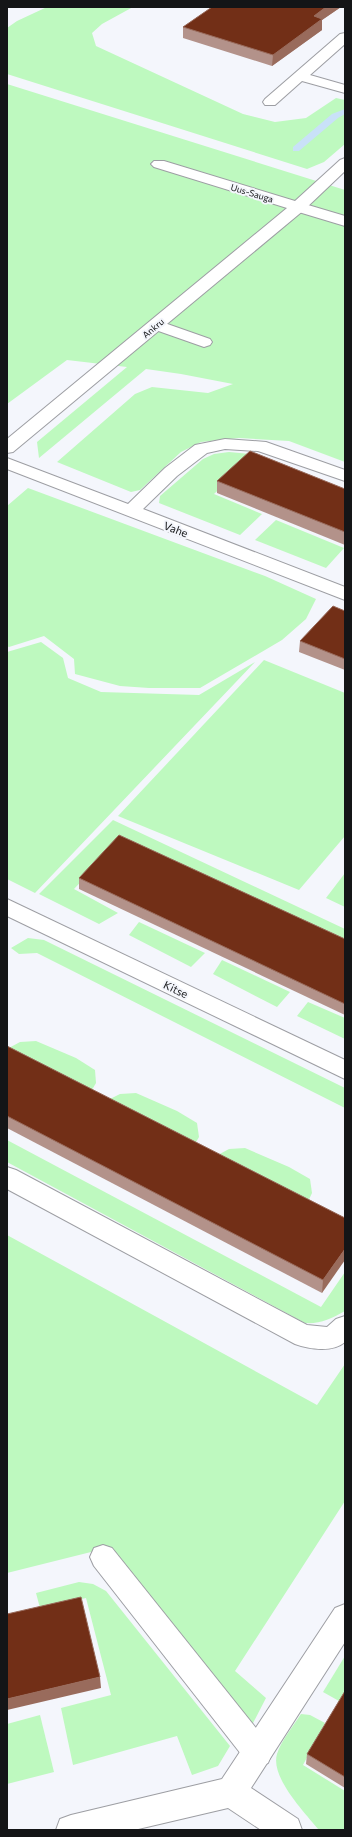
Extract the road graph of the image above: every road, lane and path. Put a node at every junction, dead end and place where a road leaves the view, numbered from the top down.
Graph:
1 (345, 37) edge
2 (300, 76) junction
3 (345, 89) edge
4 (270, 102) dead end
5 (345, 163) edge
6 (159, 164) dead end
7 (298, 207) junction
8 (345, 222) edge
9 (156, 325) junction
10 (204, 342) dead end
11 (7, 448) edge
12 (7, 463) edge
13 (345, 476) edge
14 (131, 511) junction
15 (345, 594) edge
16 (11, 916) edge
17 (345, 1070) edge
18 (7, 1177) edge
19 (345, 1327) edge
20 (103, 1557) dead end
21 (345, 1617) edge
22 (258, 1753) junction
23 (231, 1792) junction
24 (71, 1830) edge
25 (288, 1830) edge

1 - 2 lane
2 - 3 lane
2 - 4 lane
5 - 7 street, Ankru
6 - 7 street, Uus-Sauga
7 - 8 street, Uus-Sauga
7 - 9 street, Ankru
9 - 10 lane
9 - 11 street, Ankru
12 - 14 street, Vahe
13 - 14 street
14 - 15 street, Vahe
16 - 17 street, Kitse
18 - 19 street
20 - 22 lane
21 - 22 street
22 - 23 street
23 - 24 street
23 - 25 street

